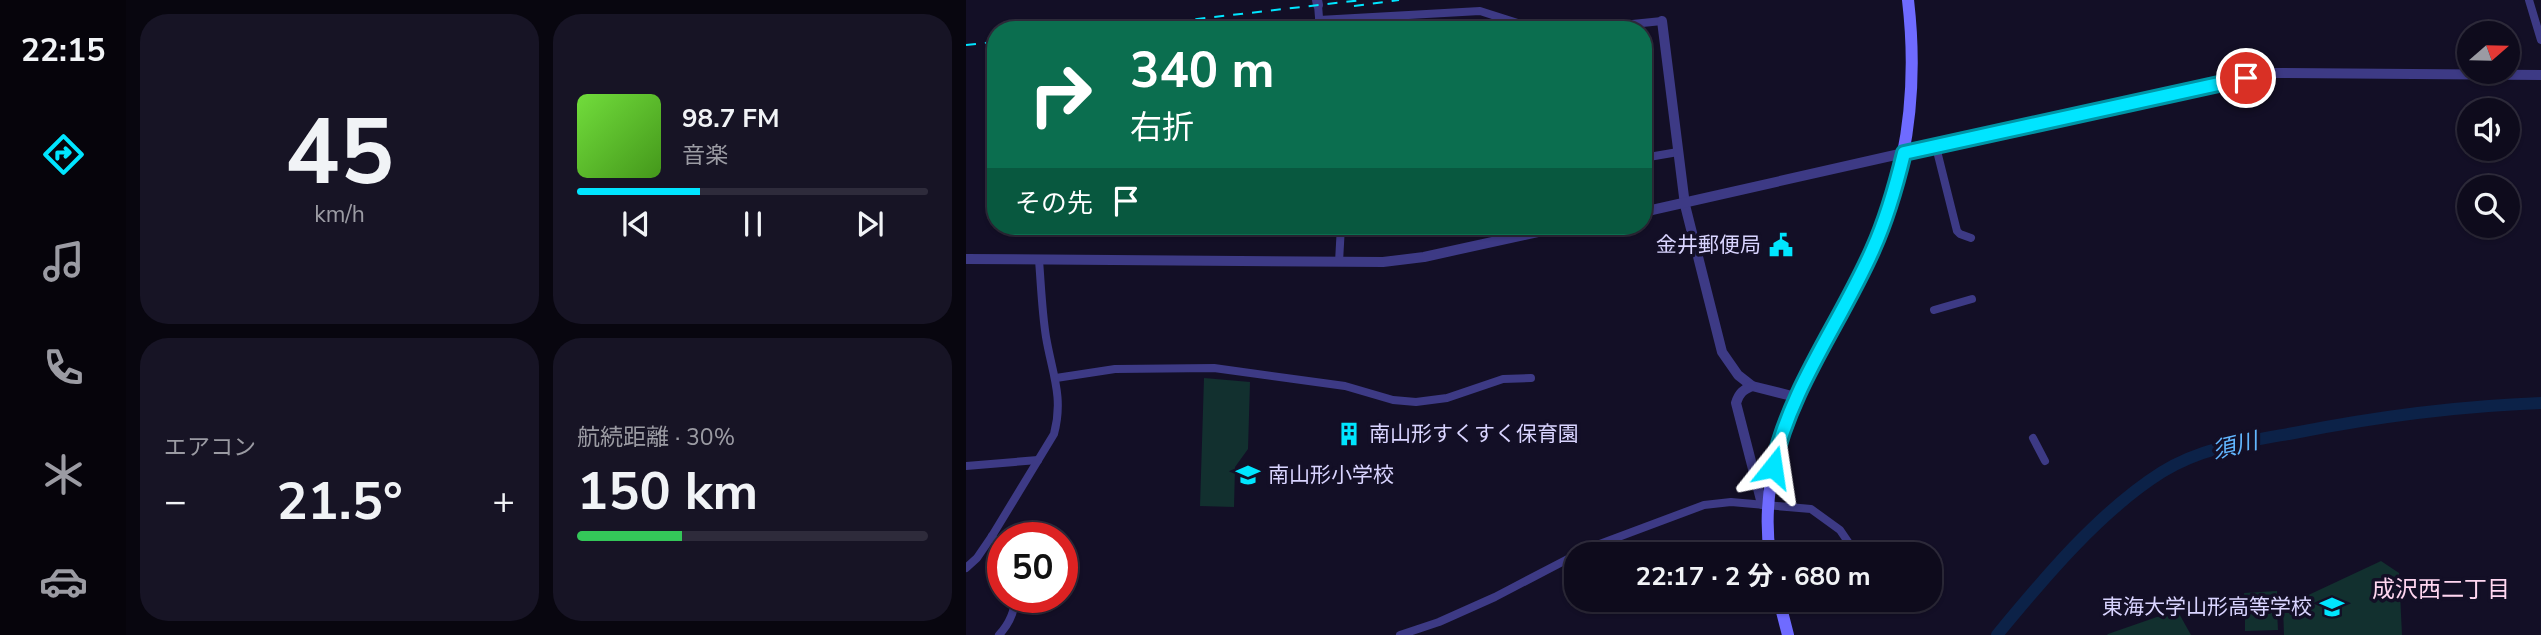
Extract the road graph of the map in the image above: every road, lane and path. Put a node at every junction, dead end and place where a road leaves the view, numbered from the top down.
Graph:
1 (1908, 0) edge
2 (2529, 0) edge
3 (1317, 3) edge
4 (1319, 21) edge
5 (1359, 21) edge
6 (1511, 21) edge
7 (1662, 21) joint
8 (1652, 22) edge
9 (2541, 40) edge
10 (2541, 75) edge
11 (1936, 147) junction
12 (1678, 152) junction
13 (1904, 153) junction
14 (1652, 156) edge
15 (1685, 205) junction
16 (1652, 210) edge
17 (1340, 235) edge
18 (1524, 235) edge
19 (1971, 238) dead end
20 (966, 259) edge
21 (1040, 260) junction
22 (1339, 262) junction
23 (1972, 299) dead end
24 (1934, 310) dead end
25 (1531, 377) dead end
26 (1056, 378) junction
27 (1752, 386) junction
28 (1796, 397) junction
29 (2033, 438) dead end
30 (1038, 460) junction
31 (2045, 460) dead end
32 (966, 467) edge
33 (1766, 505) junction
34 (1000, 522) edge
35 (1769, 542) edge
36 (1848, 542) edge
37 (987, 543) edge
38 (966, 568) edge
39 (1782, 612) edge
40 (1013, 613) edge
41 (999, 635) edge
42 (1400, 635) edge
43 (1788, 635) edge

1 - 13 main road
2 - 9 street
3 - 4 street
5 - 6 street
7 - 8 street
7 - 12 street
10 - 11 street
11 - 13 street
11 - 19 street
12 - 14 street
12 - 15 street
13 - 15 street
13 - 28 main road
15 - 16 street
15 - 27 street
17 - 22 street
18 - 22 street
20 - 21 street
21 - 22 street
21 - 26 street
23 - 24 street
25 - 26 street
26 - 30 street
27 - 28 street
27 - 33 street
28 - 33 main road
29 - 31 street
30 - 32 street
30 - 34 street
33 - 35 main road
33 - 36 street
33 - 42 street
37 - 38 street
39 - 43 main road
40 - 41 street

